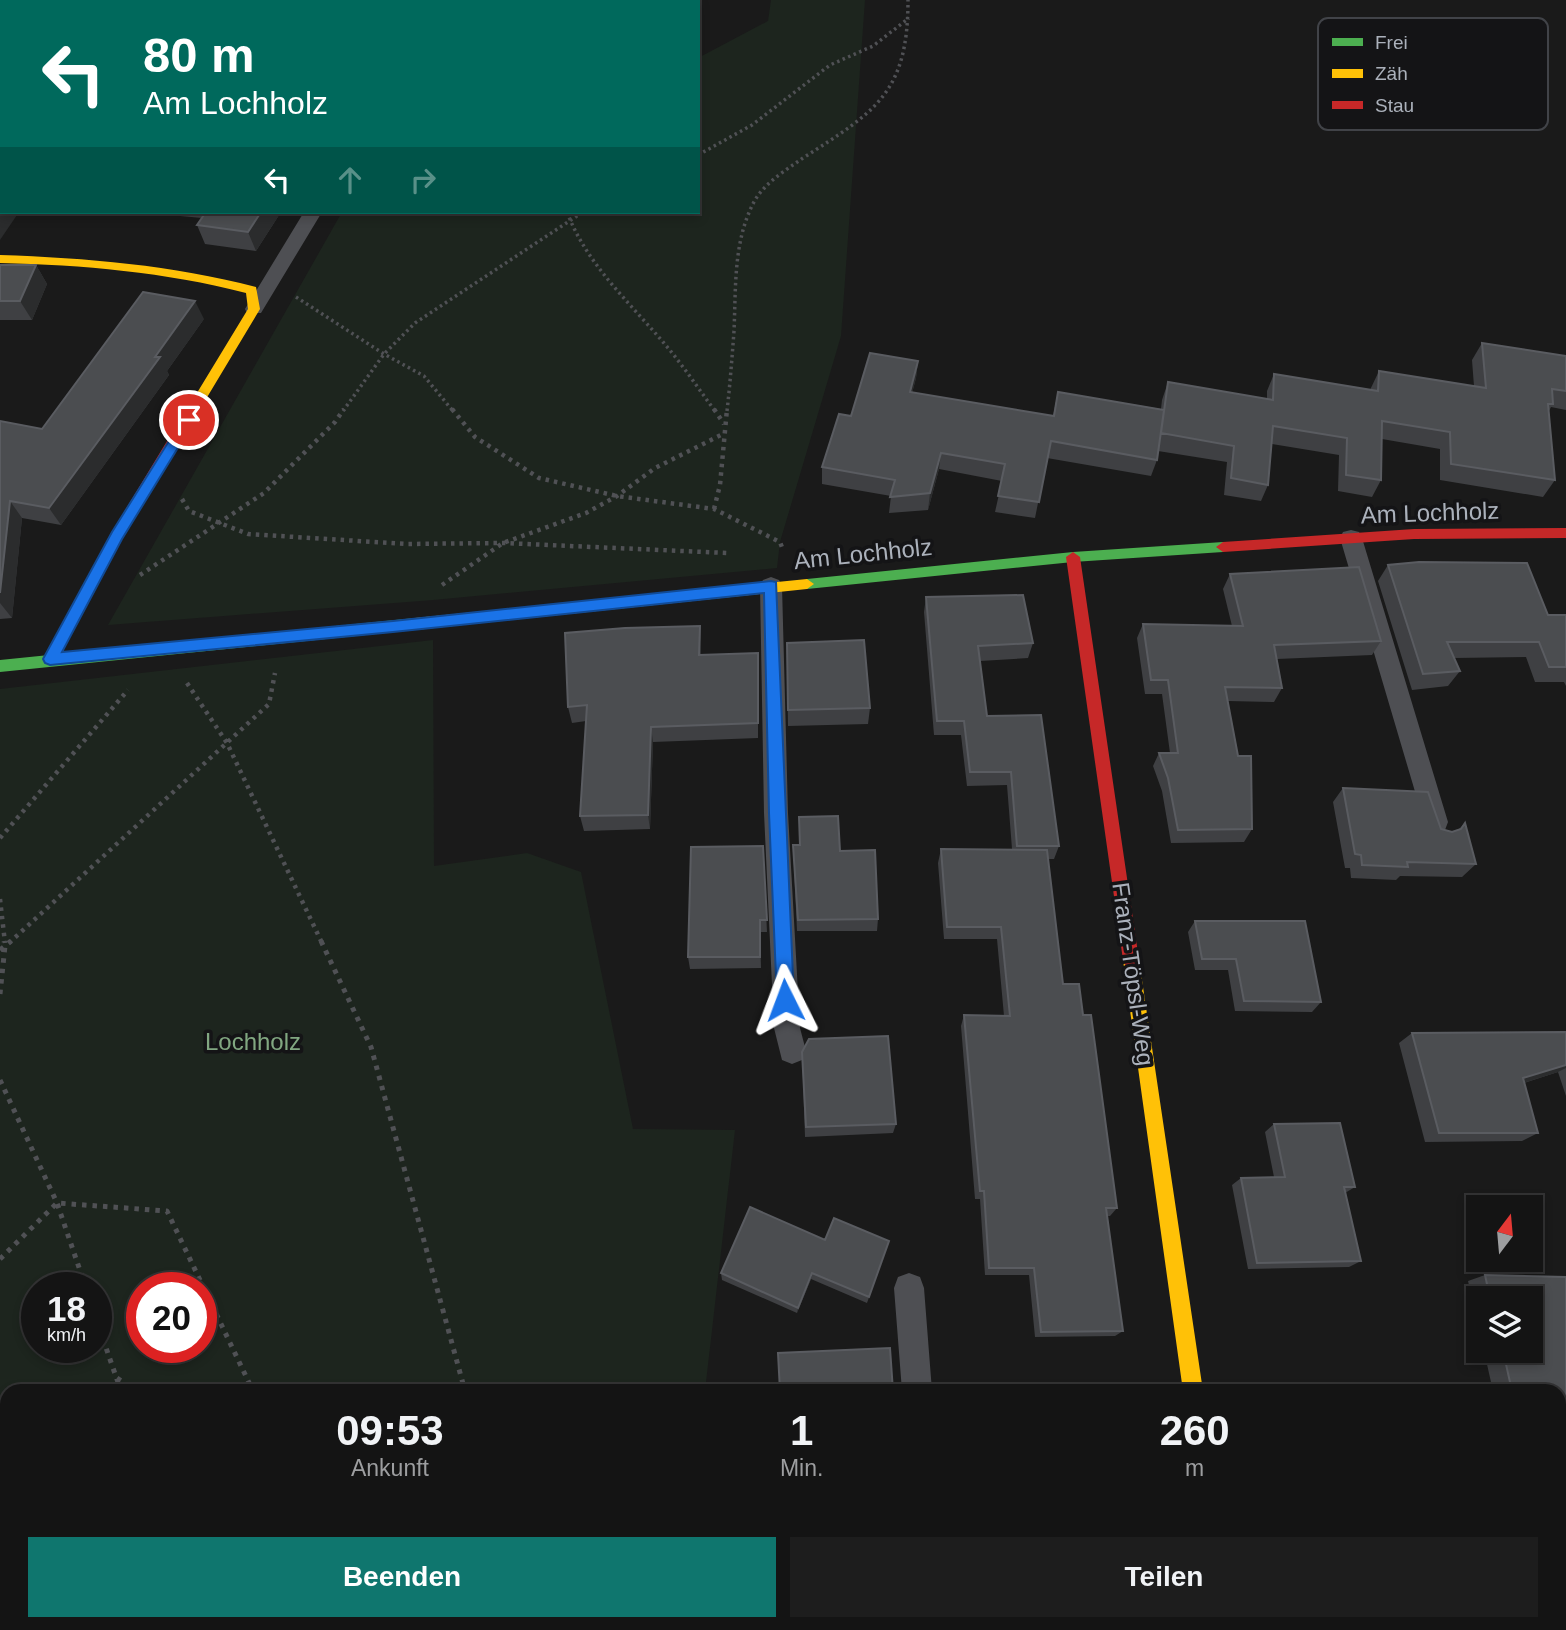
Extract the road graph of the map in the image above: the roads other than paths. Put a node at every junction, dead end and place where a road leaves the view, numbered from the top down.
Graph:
1 (312, 214) edge
2 (0, 259) edge
3 (254, 309) junction
4 (1566, 533) edge
5 (1351, 538) junction
6 (1073, 557) junction
7 (771, 586) junction
8 (50, 659) junction
9 (0, 666) edge
10 (1439, 832) edge
11 (792, 1051) dead end
12 (909, 1288) dead end
13 (916, 1384) edge
14 (1192, 1384) edge

1 - 3 lane
2 - 3 street
3 - 8 street
4 - 5 street, Am Lochholz
5 - 6 street, Am Lochholz
5 - 10 lane
6 - 7 street, Am Lochholz
6 - 14 street, Franz-Töpsl-Weg
7 - 8 street, Am Lochholz
7 - 11 lane
8 - 9 street, Am Lochholz
12 - 13 lane

